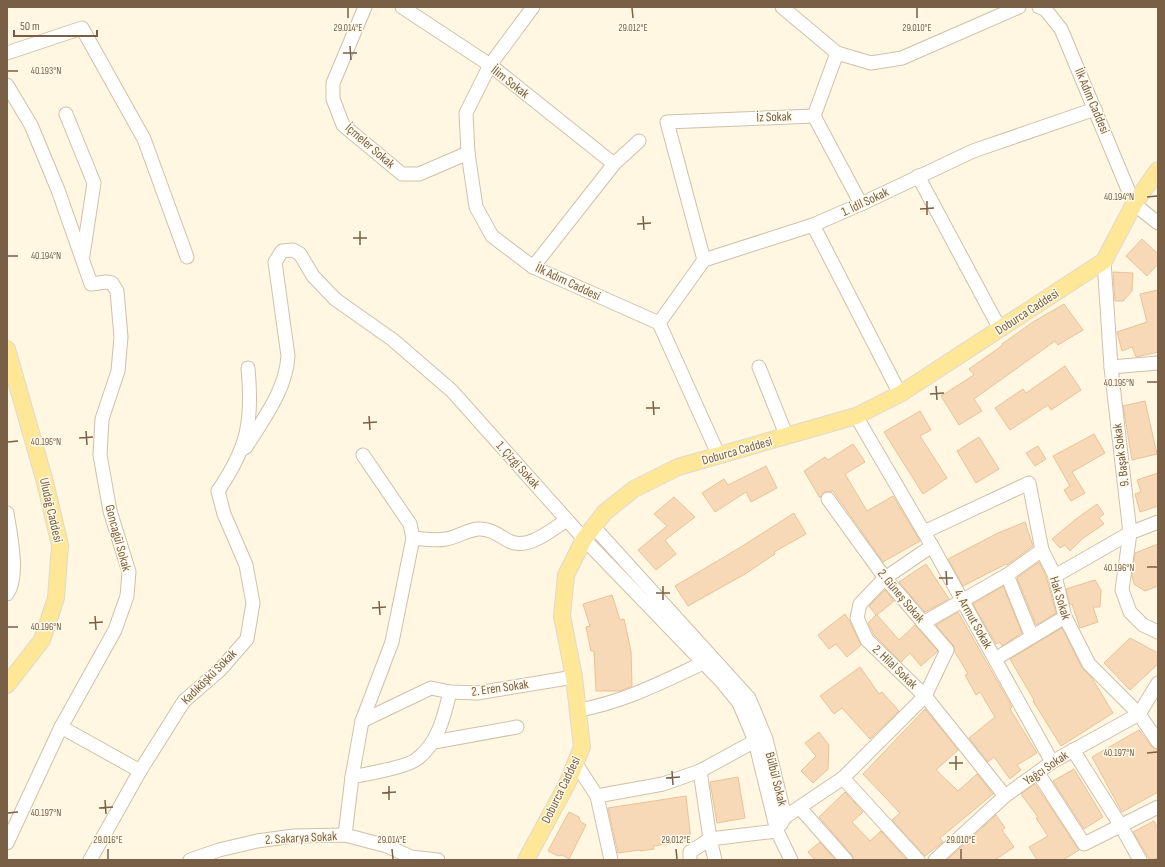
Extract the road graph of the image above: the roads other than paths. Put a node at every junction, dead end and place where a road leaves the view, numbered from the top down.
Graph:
1 (365, 7) edge
2 (402, 7) edge
3 (533, 7) edge
4 (782, 7) edge
5 (1019, 7) edge
6 (1039, 7) edge
7 (7, 53) edge
8 (837, 53) junction
9 (490, 66) junction
10 (7, 85) edge
11 (1095, 109) junction
12 (66, 114) dead end
13 (814, 116) junction
14 (639, 141) dead end
15 (468, 153) junction
16 (614, 164) junction
17 (1158, 170) edge
18 (918, 176) junction
19 (862, 204) junction
20 (1134, 204) junction
21 (1158, 223) edge
22 (813, 225) junction
23 (83, 257) junction
24 (187, 257) dead end
25 (704, 260) junction
26 (1104, 262) junction
27 (533, 267) junction
28 (659, 323) junction
29 (1000, 329) junction
30 (7, 349) edge
31 (1158, 363) edge
32 (759, 366) dead end
33 (1111, 367) junction
34 (248, 368) dead end
35 (900, 394) junction
36 (856, 416) junction
37 (787, 437) junction
38 (241, 450) junction
39 (363, 455) dead end
40 (719, 456) junction
41 (828, 499) dead end
42 (7, 513) edge
43 (567, 520) junction
44 (1158, 522) edge
45 (593, 526) junction
46 (924, 532) junction
47 (1130, 533) junction
48 (413, 538) junction
49 (584, 539) junction
50 (932, 546) junction
51 (1042, 550) junction
52 (1007, 575) junction
53 (1055, 576) junction
54 (885, 578) junction
55 (7, 594) edge
56 (962, 599) junction
57 (1065, 617) junction
58 (923, 623) junction
59 (1158, 632) edge
60 (1032, 637) junction
61 (995, 658) junction
62 (707, 659) junction
63 (574, 676) junction
64 (1158, 683) edge
65 (7, 685) edge
66 (450, 692) junction
67 (925, 696) junction
68 (579, 710) junction
69 (1139, 714) junction
70 (362, 721) junction
71 (60, 727) junction
72 (517, 727) dead end
73 (755, 741) junction
74 (434, 742) junction
75 (1158, 742) edge
76 (1073, 750) junction
77 (1052, 762) junction
78 (576, 764) junction
79 (140, 771) junction
80 (700, 771) junction
81 (1038, 772) junction
82 (352, 776) junction
83 (843, 778) junction
84 (597, 796) junction
85 (1006, 796) junction
86 (800, 808) junction
87 (1158, 808) edge
88 (785, 817) junction
89 (1122, 826) junction
90 (777, 831) junction
91 (345, 835) junction
92 (710, 839) junction
93 (7, 843) edge
94 (407, 859) edge
95 (90, 860) edge
96 (190, 860) edge
97 (438, 860) edge
98 (526, 860) edge
99 (611, 860) edge
100 (690, 860) edge
101 (715, 860) edge
102 (791, 860) edge
103 (846, 860) edge
104 (918, 860) edge
105 (935, 860) edge
106 (1140, 860) edge

1 - 15 street, İçmeler Sokak
2 - 9 street, İlim Sokak
3 - 9 street, İlk Adım Caddesi
4 - 8 street
5 - 8 street
6 - 11 street, İlk Adım Caddesi
7 - 24 street
8 - 13 street
9 - 15 street, İlk Adım Caddesi
9 - 16 street, İlim Sokak
10 - 23 street, Goncagül Sokak
11 - 18 street, 1. İdil Sokak
11 - 20 street, İlk Adım Caddesi
12 - 23 street, Goncagül Sokak
13 - 19 street
13 - 25 street, İz Sokak
14 - 16 street
15 - 27 street, İlk Adım Caddesi
16 - 27 street
17 - 20 main road, Doburca Caddesi
18 - 19 street, 1. İdil Sokak
18 - 29 street
19 - 22 street, 1. İdil Sokak
20 - 21 street
20 - 26 main road, Doburca Caddesi
22 - 25 street, 1. İdil Sokak
22 - 35 street
23 - 71 street, Goncagül Sokak
25 - 28 street
26 - 29 main road, Doburca Caddesi
26 - 33 street, 9. Başak Sokak
27 - 28 street, İlk Adım Caddesi
28 - 40 street
29 - 35 main road, Doburca Caddesi
30 - 65 main road, Uludağ Caddesi
31 - 33 street
32 - 37 street
33 - 47 street, 9. Başak Sokak
34 - 38 street, Kadıköşkü Sokak
35 - 36 main road, Doburca Caddesi
36 - 37 main road, Doburca Caddesi
36 - 46 street, 4. Armut Sokak
37 - 40 main road, Doburca Caddesi
38 - 43 street, 1. Çizgi Sokak
38 - 79 street, Kadıköşkü Sokak
39 - 48 street
40 - 45 main road, Doburca Caddesi
41 - 54 street, 2. Güneş Sokak
42 - 55 street
43 - 48 street
43 - 49 street, 1. Çizgi Sokak
44 - 47 street
45 - 49 main road, Doburca Caddesi
45 - 62 street, Bülbül Sokak
46 - 50 street, 4. Armut Sokak
46 - 51 street, Hak Sokak
47 - 53 street
47 - 59 street, 9. Başak Sokak
48 - 70 street
49 - 62 street, Bülbül Sokak
49 - 63 main road, Doburca Caddesi
50 - 54 street, 2. Hilal Sokak
50 - 56 street, 4. Armut Sokak
51 - 52 street
51 - 53 street, Hak Sokak
52 - 56 street
52 - 60 street
53 - 57 street, Hak Sokak
54 - 58 street, 2. Güneş Sokak
54 - 67 street, 2. Hilal Sokak
56 - 58 street
56 - 61 street, 4. Armut Sokak
57 - 60 street
57 - 69 street, Hak Sokak
58 - 67 street, 2. Güneş Sokak
60 - 61 street
61 - 77 street, 4. Armut Sokak
62 - 68 street
62 - 73 street, Bülbül Sokak
62 - 88 street, Bülbül Sokak
63 - 66 street, 2. Eren Sokak
63 - 68 main road, Doburca Caddesi
64 - 69 street, Yağcı Sokak
66 - 70 street, 2. Eren Sokak
66 - 74 street
67 - 83 street
67 - 85 street, 2. Hilal Sokak
68 - 78 main road, Doburca Caddesi
69 - 75 street, Hak Sokak
69 - 76 street, Yağcı Sokak
70 - 82 street
71 - 79 street
71 - 93 street, Goncagül Sokak
72 - 74 street
73 - 80 street
73 - 90 street, Bülbül Sokak
74 - 82 street
76 - 77 street, Yağcı Sokak
76 - 89 street
77 - 81 street, Yağcı Sokak
78 - 84 street
78 - 98 main road, Doburca Caddesi
79 - 95 street, Kadıköşkü Sokak
80 - 84 street
80 - 92 street
81 - 85 street, Yağcı Sokak
81 - 89 street
82 - 91 street
83 - 86 street
83 - 104 street
84 - 99 street
85 - 105 street, Yağcı Sokak
86 - 88 street
86 - 103 street
87 - 89 street
88 - 90 street, Bülbül Sokak
89 - 106 street
90 - 92 street
90 - 102 street
91 - 94 street, 2. Sakarya Sokak
91 - 96 street, 2. Sakarya Sokak
92 - 100 street
92 - 101 street
94 - 97 street, 2. Sakarya Sokak

